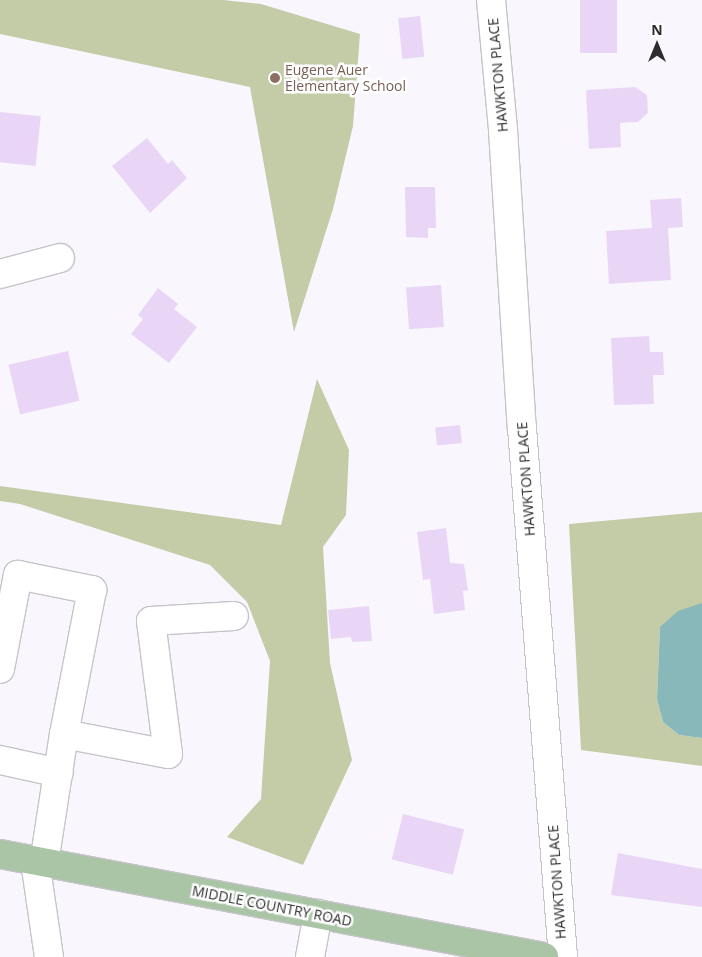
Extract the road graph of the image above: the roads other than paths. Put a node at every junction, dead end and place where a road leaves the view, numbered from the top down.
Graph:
1 (491, 0) edge
2 (60, 258) dead end
3 (0, 274) edge
4 (234, 616) dead end
5 (0, 669) edge
6 (64, 734) junction
7 (0, 760) edge
8 (58, 773) junction
9 (0, 854) edge
10 (40, 862) junction
11 (318, 914) junction
12 (49, 957) edge
13 (310, 957) edge
14 (544, 957) edge
15 (563, 957) edge

1 - 15 street, HAWKTON PLACE
2 - 3 street
4 - 6 street
5 - 6 street
6 - 8 street
7 - 8 street
8 - 10 street
9 - 10 main road, MIDDLE COUNTRY ROAD
10 - 11 main road, MIDDLE COUNTRY ROAD
10 - 12 street
11 - 13 street
11 - 14 main road, MIDDLE COUNTRY ROAD

